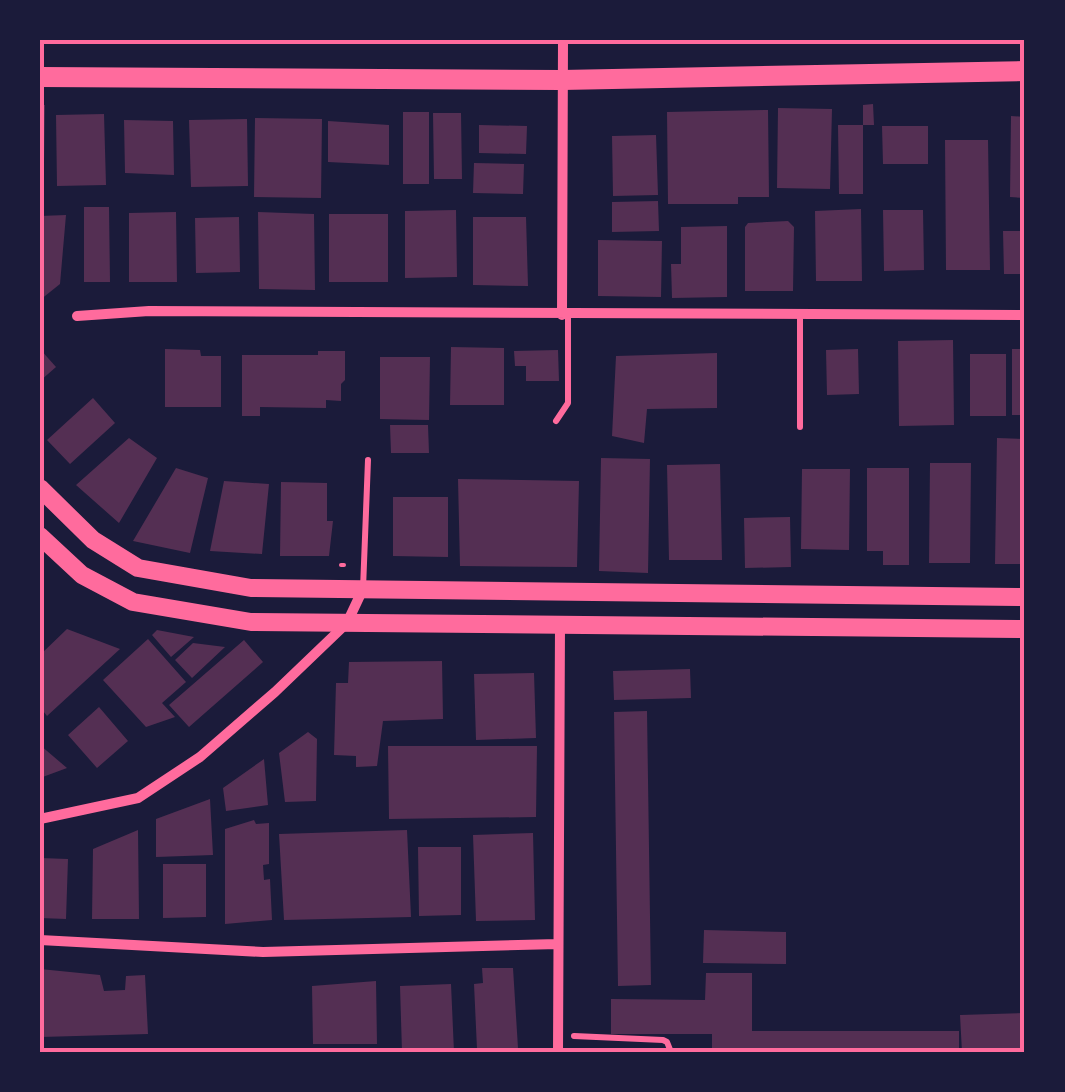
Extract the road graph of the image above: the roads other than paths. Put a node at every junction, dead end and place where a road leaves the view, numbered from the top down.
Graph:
1 (563, 40) edge
2 (1025, 71) edge
3 (40, 77) edge
4 (562, 80) junction
5 (565, 315) junction
6 (800, 315) junction
7 (1025, 315) edge
8 (76, 316) dead end
9 (556, 421) dead end
10 (800, 427) dead end
11 (368, 460) dead end
12 (40, 488) edge
13 (40, 536) edge
14 (363, 589) junction
15 (1025, 598) edge
16 (348, 623) junction
17 (560, 625) junction
18 (1025, 629) edge
19 (40, 819) edge
20 (40, 940) edge
21 (558, 944) junction
22 (574, 1036) dead end
23 (558, 1052) edge
24 (671, 1052) edge

1 - 4 street
2 - 4 main road
3 - 4 main road
4 - 5 street
5 - 6 street
5 - 8 street
5 - 9 lane
6 - 7 street
6 - 10 lane
11 - 14 lane
12 - 14 street
13 - 16 street
14 - 15 street
14 - 16 street
16 - 17 street
16 - 19 street
17 - 18 street
17 - 21 street
20 - 21 street
21 - 23 street
22 - 24 lane

